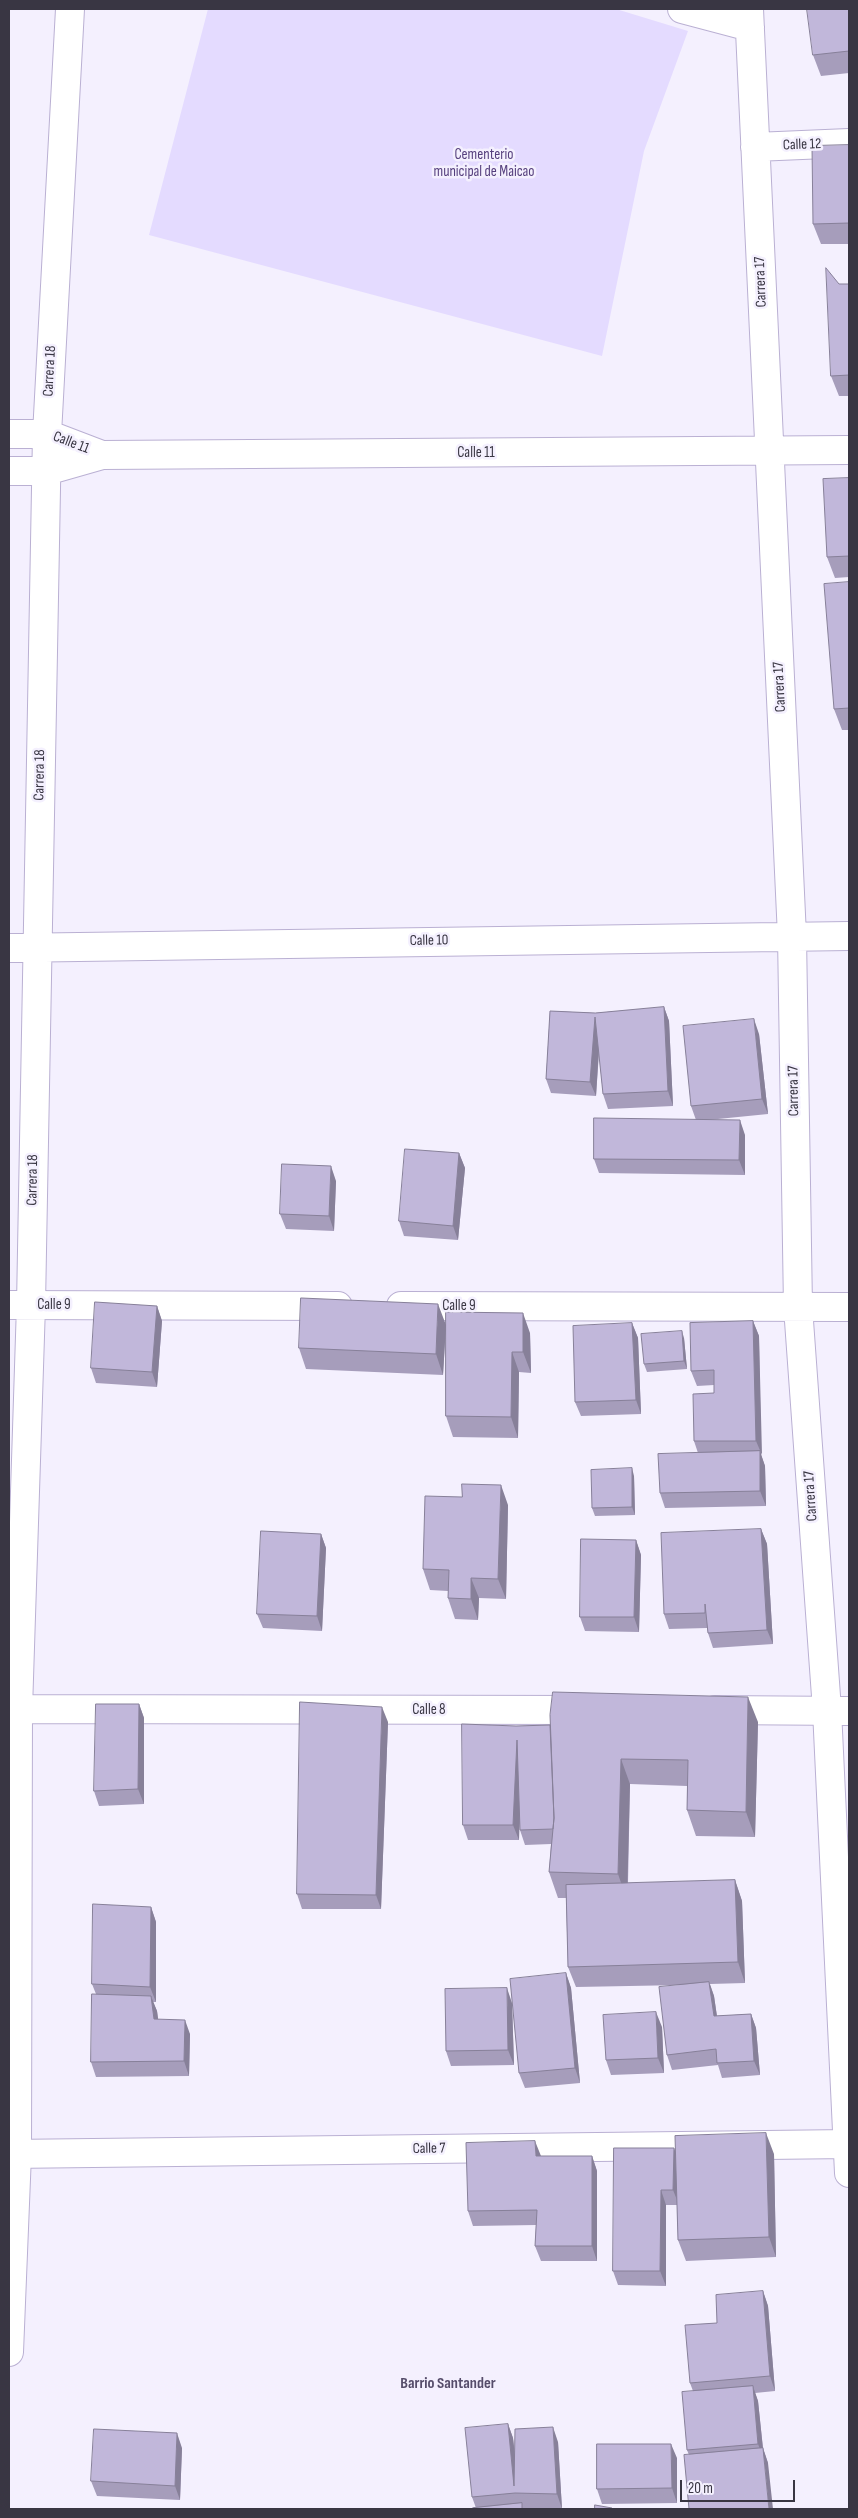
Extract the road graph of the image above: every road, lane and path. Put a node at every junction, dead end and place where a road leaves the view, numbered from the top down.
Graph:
1 (70, 9) edge
2 (682, 9) edge
3 (749, 18) edge
4 (849, 143) edge
5 (756, 147) junction
6 (9, 434) edge
7 (47, 434) junction
8 (849, 450) edge
9 (769, 451) junction
10 (102, 455) junction
11 (9, 471) edge
12 (46, 471) junction
13 (792, 936) junction
14 (849, 936) edge
15 (9, 948) edge
16 (36, 948) junction
17 (20, 1305) edge
18 (798, 1307) junction
19 (849, 1307) edge
20 (13, 1709) edge
21 (617, 1710) edge
22 (687, 1710) edge
23 (838, 1711) edge
24 (849, 2144) edge
25 (13, 2154) edge
26 (849, 2173) edge
27 (9, 2352) edge

1 - 7 street, Carrera 18
2 - 3 street
3 - 5 street, Carrera 17
4 - 5 street, Calle 12
5 - 9 street, Carrera 17
6 - 7 street, Calle 11
7 - 10 street, Calle 11
7 - 12 street, Carrera 18
8 - 9 street, Calle 11
9 - 10 street, Calle 11
9 - 13 street, Carrera 17
10 - 12 street, Calle 11
11 - 12 street, Calle 11
12 - 16 street, Carrera 18
13 - 14 street, Calle 10
13 - 16 street, Calle 10
13 - 18 street, Carrera 17
15 - 16 street, Calle 10
16 - 17 street, Carrera 18
17 - 18 street, Calle 9
17 - 20 street, Carrera 18
18 - 19 street, Calle 9
18 - 23 street, Carrera 17
20 - 21 street, Calle 8
20 - 25 street, Carrera 18
22 - 23 street
23 - 24 street, Carrera 17
24 - 25 street, Calle 7
24 - 26 street, Carrera 17
25 - 27 street, Carrera 18

